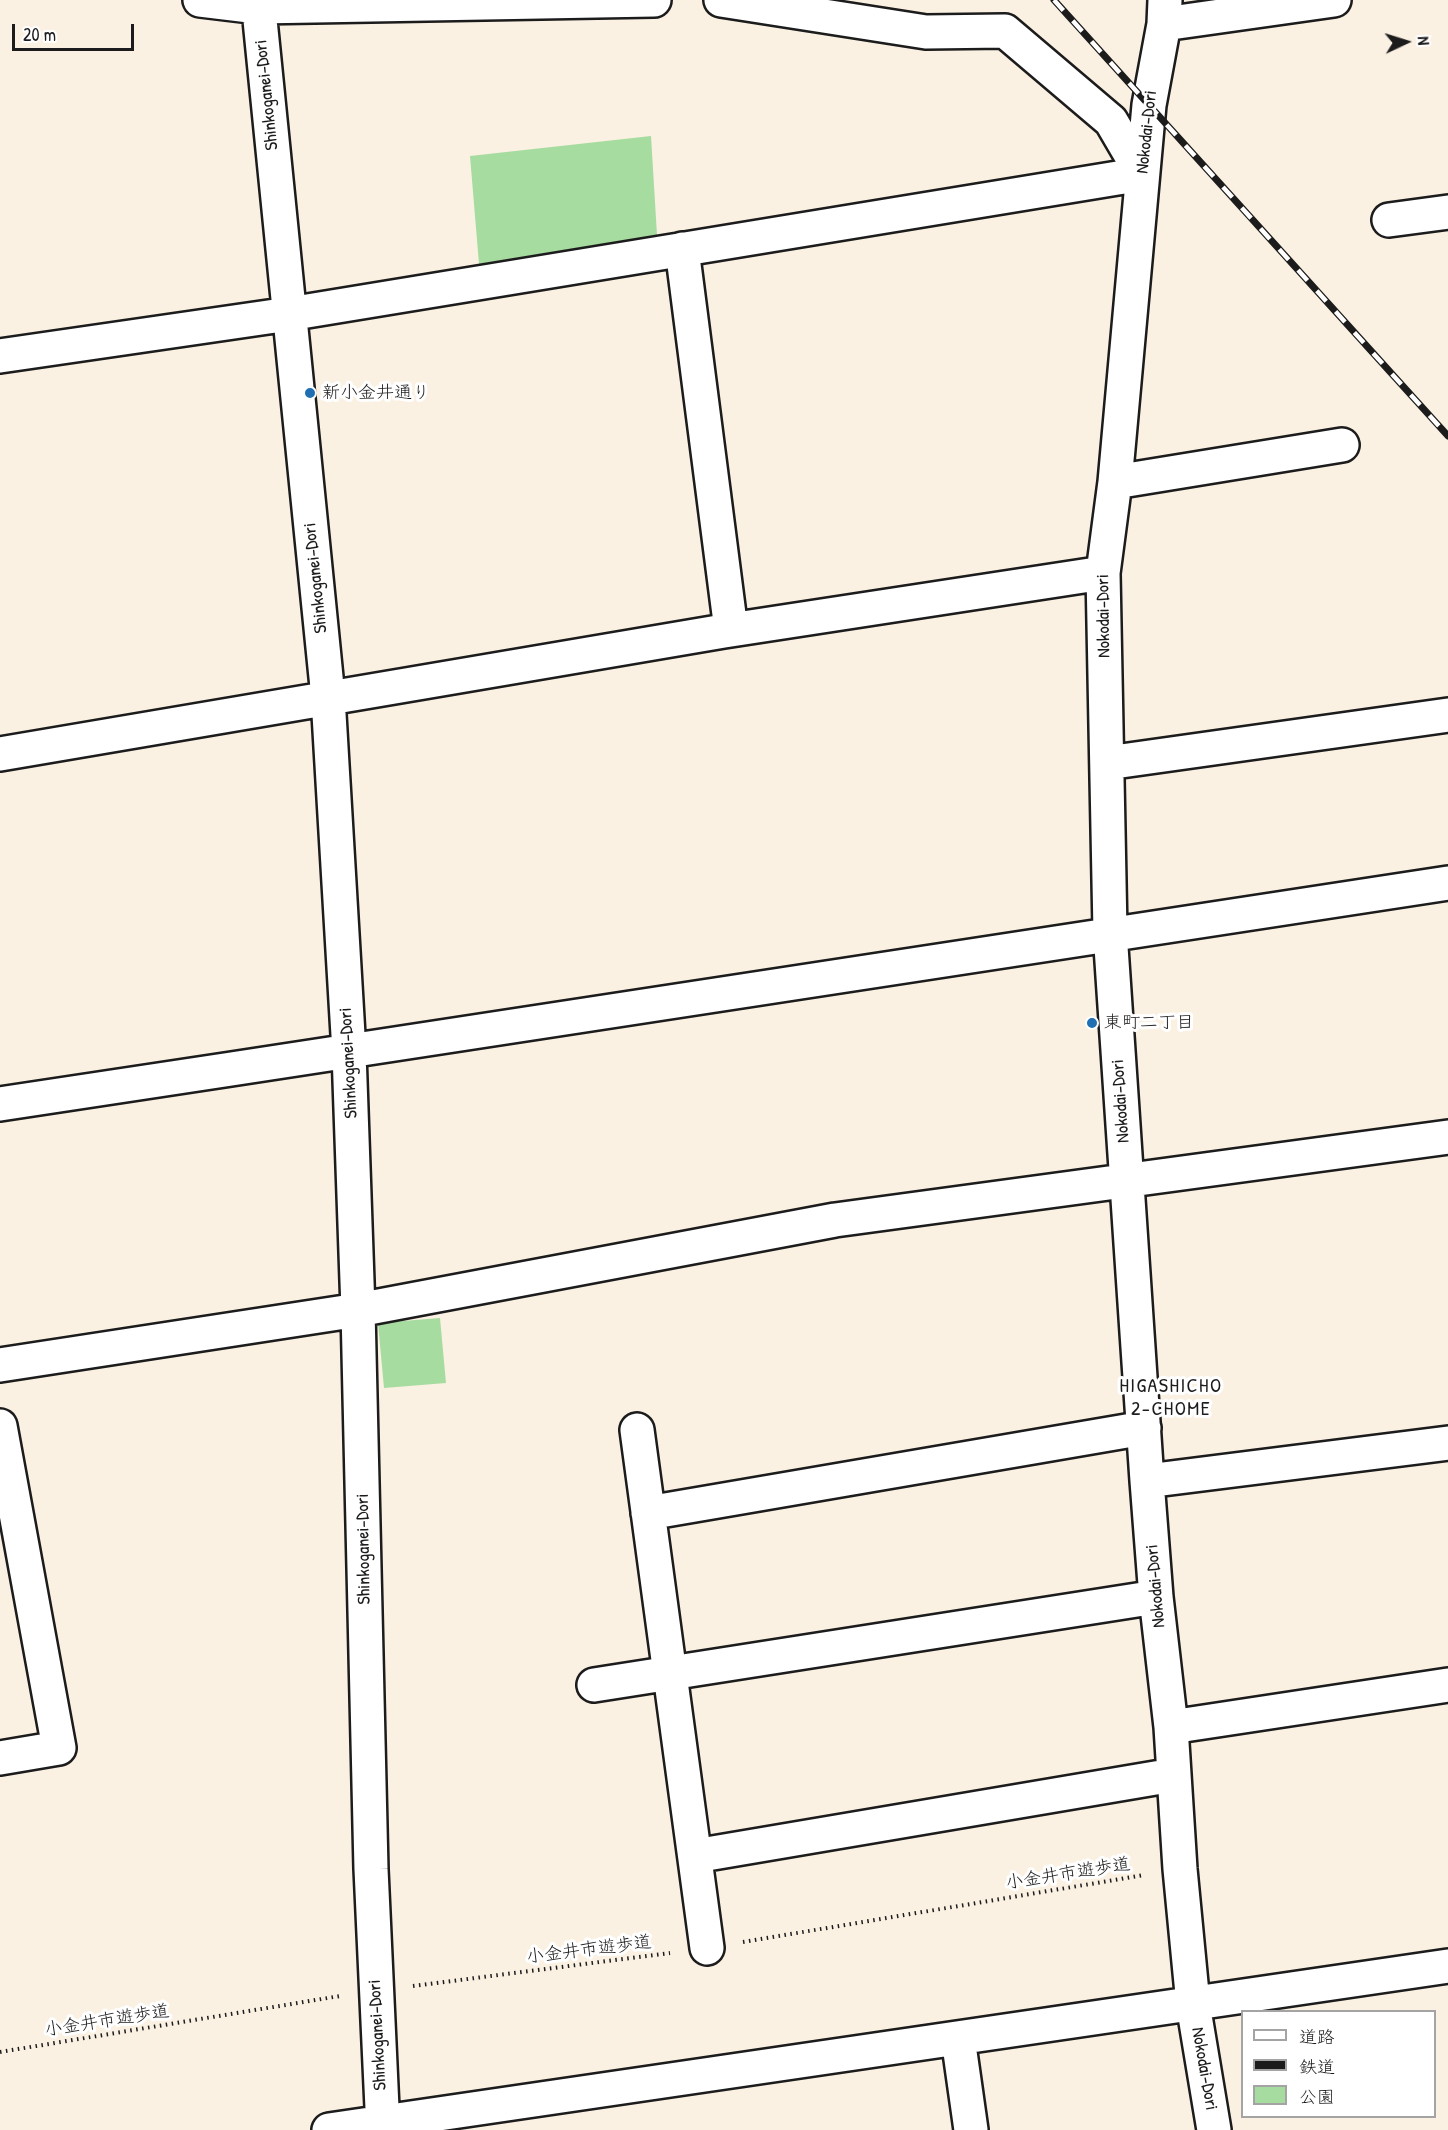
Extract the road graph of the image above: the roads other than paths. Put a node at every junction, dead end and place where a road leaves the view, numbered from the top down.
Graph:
1 (200, 0) edge
2 (654, 0) edge
3 (721, 0) edge
4 (1334, 0) edge
5 (258, 4) edge
6 (1165, 12) edge
7 (1143, 174) junction
8 (1448, 212) edge
9 (1389, 220) dead end
10 (682, 249) junction
11 (289, 314) junction
12 (0, 356) edge
13 (1342, 445) dead end
14 (1115, 482) junction
15 (1103, 573) junction
16 (731, 630) junction
17 (328, 697) junction
18 (1448, 715) edge
19 (0, 754) edge
20 (1107, 763) junction
21 (1448, 883) edge
22 (1110, 932) junction
23 (349, 1052) junction
24 (0, 1104) edge
25 (1448, 1137) edge
26 (1126, 1181) junction
27 (358, 1310) junction
28 (0, 1365) edge
29 (0, 1426) edge
30 (1144, 1428) junction
31 (637, 1430) dead end
32 (1448, 1443) edge
33 (1147, 1481) junction
34 (648, 1513) junction
35 (1156, 1597) junction
36 (670, 1673) junction
37 (594, 1685) dead end
38 (1448, 1685) edge
39 (1171, 1727) junction
40 (0, 1758) edge
41 (1173, 1774) junction
42 (695, 1856) junction
43 (707, 1948) road end
44 (1448, 1966) edge
45 (1193, 2004) junction
46 (958, 2038) junction
47 (382, 2126) edge
48 (329, 2130) edge
49 (971, 2130) edge
50 (1214, 2130) edge

1 - 5 street
2 - 5 street
3 - 7 street
4 - 6 street
5 - 11 street, Shinkoganei-Dori
6 - 7 street, Nokodai-Dori
7 - 10 street
7 - 14 street, Nokodai-Dori
8 - 9 street
10 - 11 street
10 - 16 street
11 - 12 street
11 - 17 street, Shinkoganei-Dori
13 - 14 street
14 - 15 street, Nokodai-Dori
15 - 16 street
15 - 20 street, Nokodai-Dori
16 - 17 street
17 - 19 street
17 - 23 street, Shinkoganei-Dori
18 - 20 street
20 - 22 street, Nokodai-Dori
21 - 22 street
22 - 23 street
22 - 26 street, Nokodai-Dori
23 - 24 street
23 - 27 street, Shinkoganei-Dori
25 - 26 street
26 - 27 street
26 - 30 street, Nokodai-Dori
27 - 28 street
27 - 47 street, Shinkoganei-Dori
29 - 40 street
30 - 33 street, Nokodai-Dori
30 - 34 street
31 - 34 street
32 - 33 street
33 - 35 street, Nokodai-Dori
34 - 36 street
35 - 36 street
35 - 39 street, Nokodai-Dori
36 - 37 street
36 - 42 street
38 - 39 street
39 - 41 street, Nokodai-Dori
41 - 42 street
41 - 45 street, Nokodai-Dori
42 - 43 street
44 - 45 street
45 - 46 street
45 - 50 street, Nokodai-Dori
46 - 47 street
46 - 49 street
47 - 48 street

